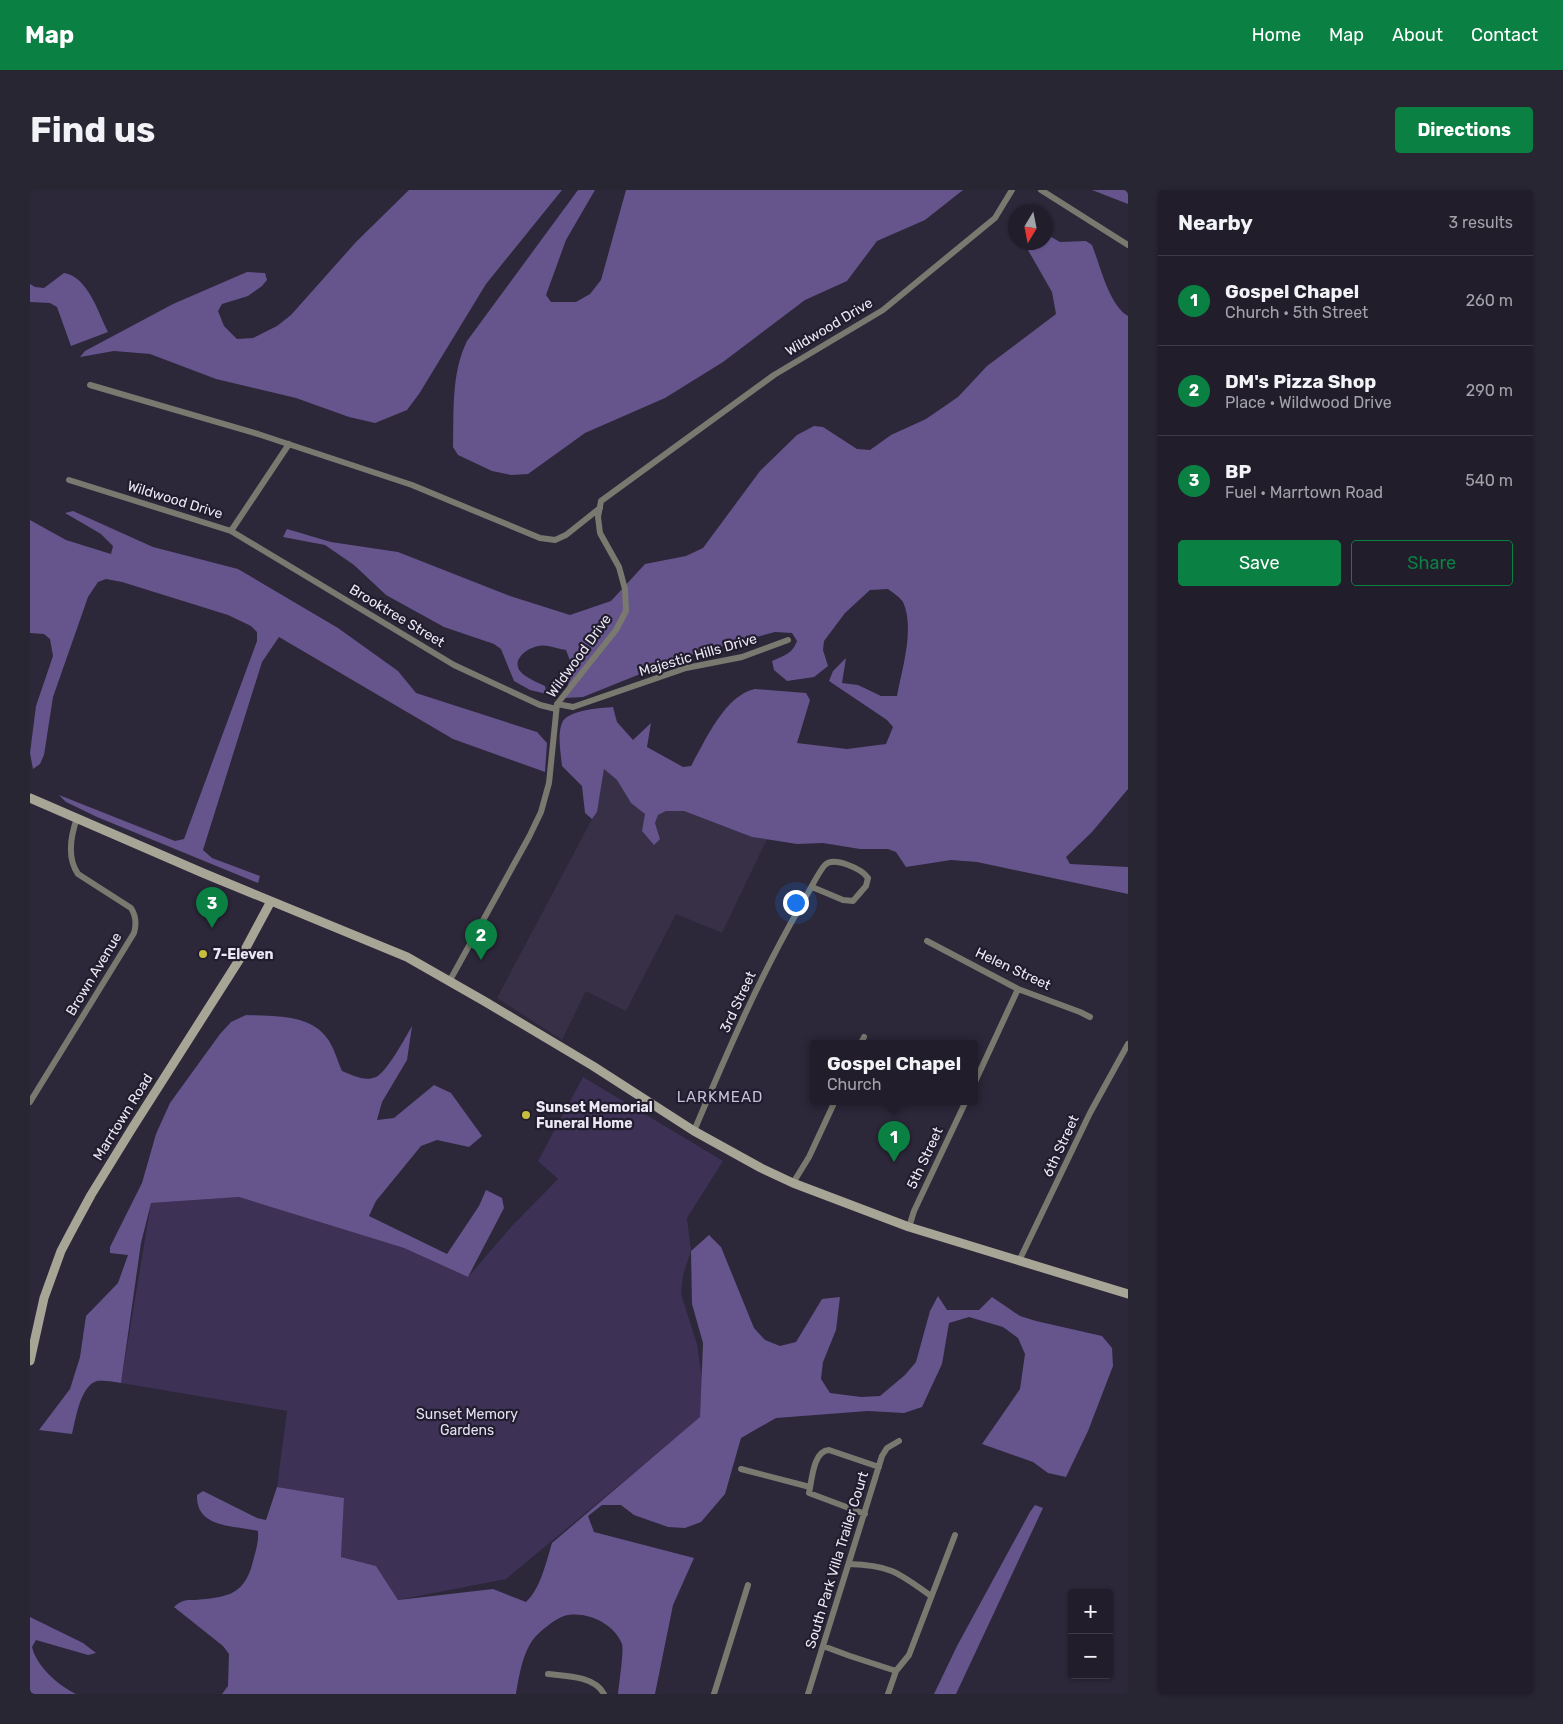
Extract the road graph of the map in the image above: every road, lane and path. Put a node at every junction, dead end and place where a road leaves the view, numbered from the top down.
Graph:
1 (1012, 190) edge
2 (1041, 190) edge
3 (1128, 245) edge
4 (90, 385) dead end
5 (289, 444) junction
6 (69, 480) dead end
7 (600, 508) junction
8 (231, 531) junction
9 (788, 640) dead end
10 (557, 707) junction
11 (30, 798) edge
12 (77, 818) junction
13 (812, 887) junction
14 (271, 901) junction
15 (927, 940) dead end
16 (449, 982) junction
17 (1018, 989) junction
18 (1090, 1017) dead end
19 (1128, 1044) edge
20 (978, 1075) edge
21 (30, 1102) edge
22 (833, 1105) edge
23 (964, 1105) edge
24 (694, 1131) junction
25 (793, 1183) junction
26 (909, 1227) junction
27 (1019, 1261) junction
28 (1128, 1294) edge
29 (30, 1361) edge
30 (900, 1441) dead end
31 (879, 1466) junction
32 (741, 1469) dead end
33 (810, 1486) junction
34 (865, 1514) junction
35 (955, 1535) dead end
36 (849, 1564) junction
37 (748, 1585) dead end
38 (931, 1596) junction
39 (823, 1646) junction
40 (896, 1671) junction
41 (548, 1674) dead end
42 (604, 1694) edge
43 (714, 1694) edge
44 (808, 1694) edge
45 (888, 1694) edge

1 - 7 street, Wildwood Drive
2 - 3 street
4 - 5 street, Wildwood Drive
5 - 7 street, Wildwood Drive
5 - 8 street, Wildwood Drive
6 - 8 street, Wildwood Drive
7 - 10 street, Wildwood Drive
8 - 10 street, Brooktree Street
9 - 10 street, Majestic Hills Drive
10 - 16 street, Wildwood Drive
11 - 12 main road
12 - 14 main road
12 - 21 street, Brown Avenue
13 - 13 street, 3rd Street
13 - 24 street, 3rd Street
14 - 16 main road
14 - 29 main road, Marrtown Road
15 - 17 street, Helen Street
16 - 24 main road
17 - 18 street, Helen Street
17 - 20 street
19 - 27 street, 6th Street
22 - 25 street
23 - 26 street, 5th Street
24 - 25 main road
25 - 26 main road
26 - 27 main road
27 - 28 main road
30 - 31 street, South Park Villa Trailer Court
31 - 33 street
31 - 34 street, South Park Villa Trailer Court
32 - 33 street
33 - 34 street
34 - 36 street, South Park Villa Trailer Court
35 - 38 street
36 - 38 street
36 - 39 street, South Park Villa Trailer Court
37 - 43 street
38 - 40 street
39 - 40 street
39 - 44 street, South Park Villa Trailer Court
40 - 45 street
41 - 42 street

